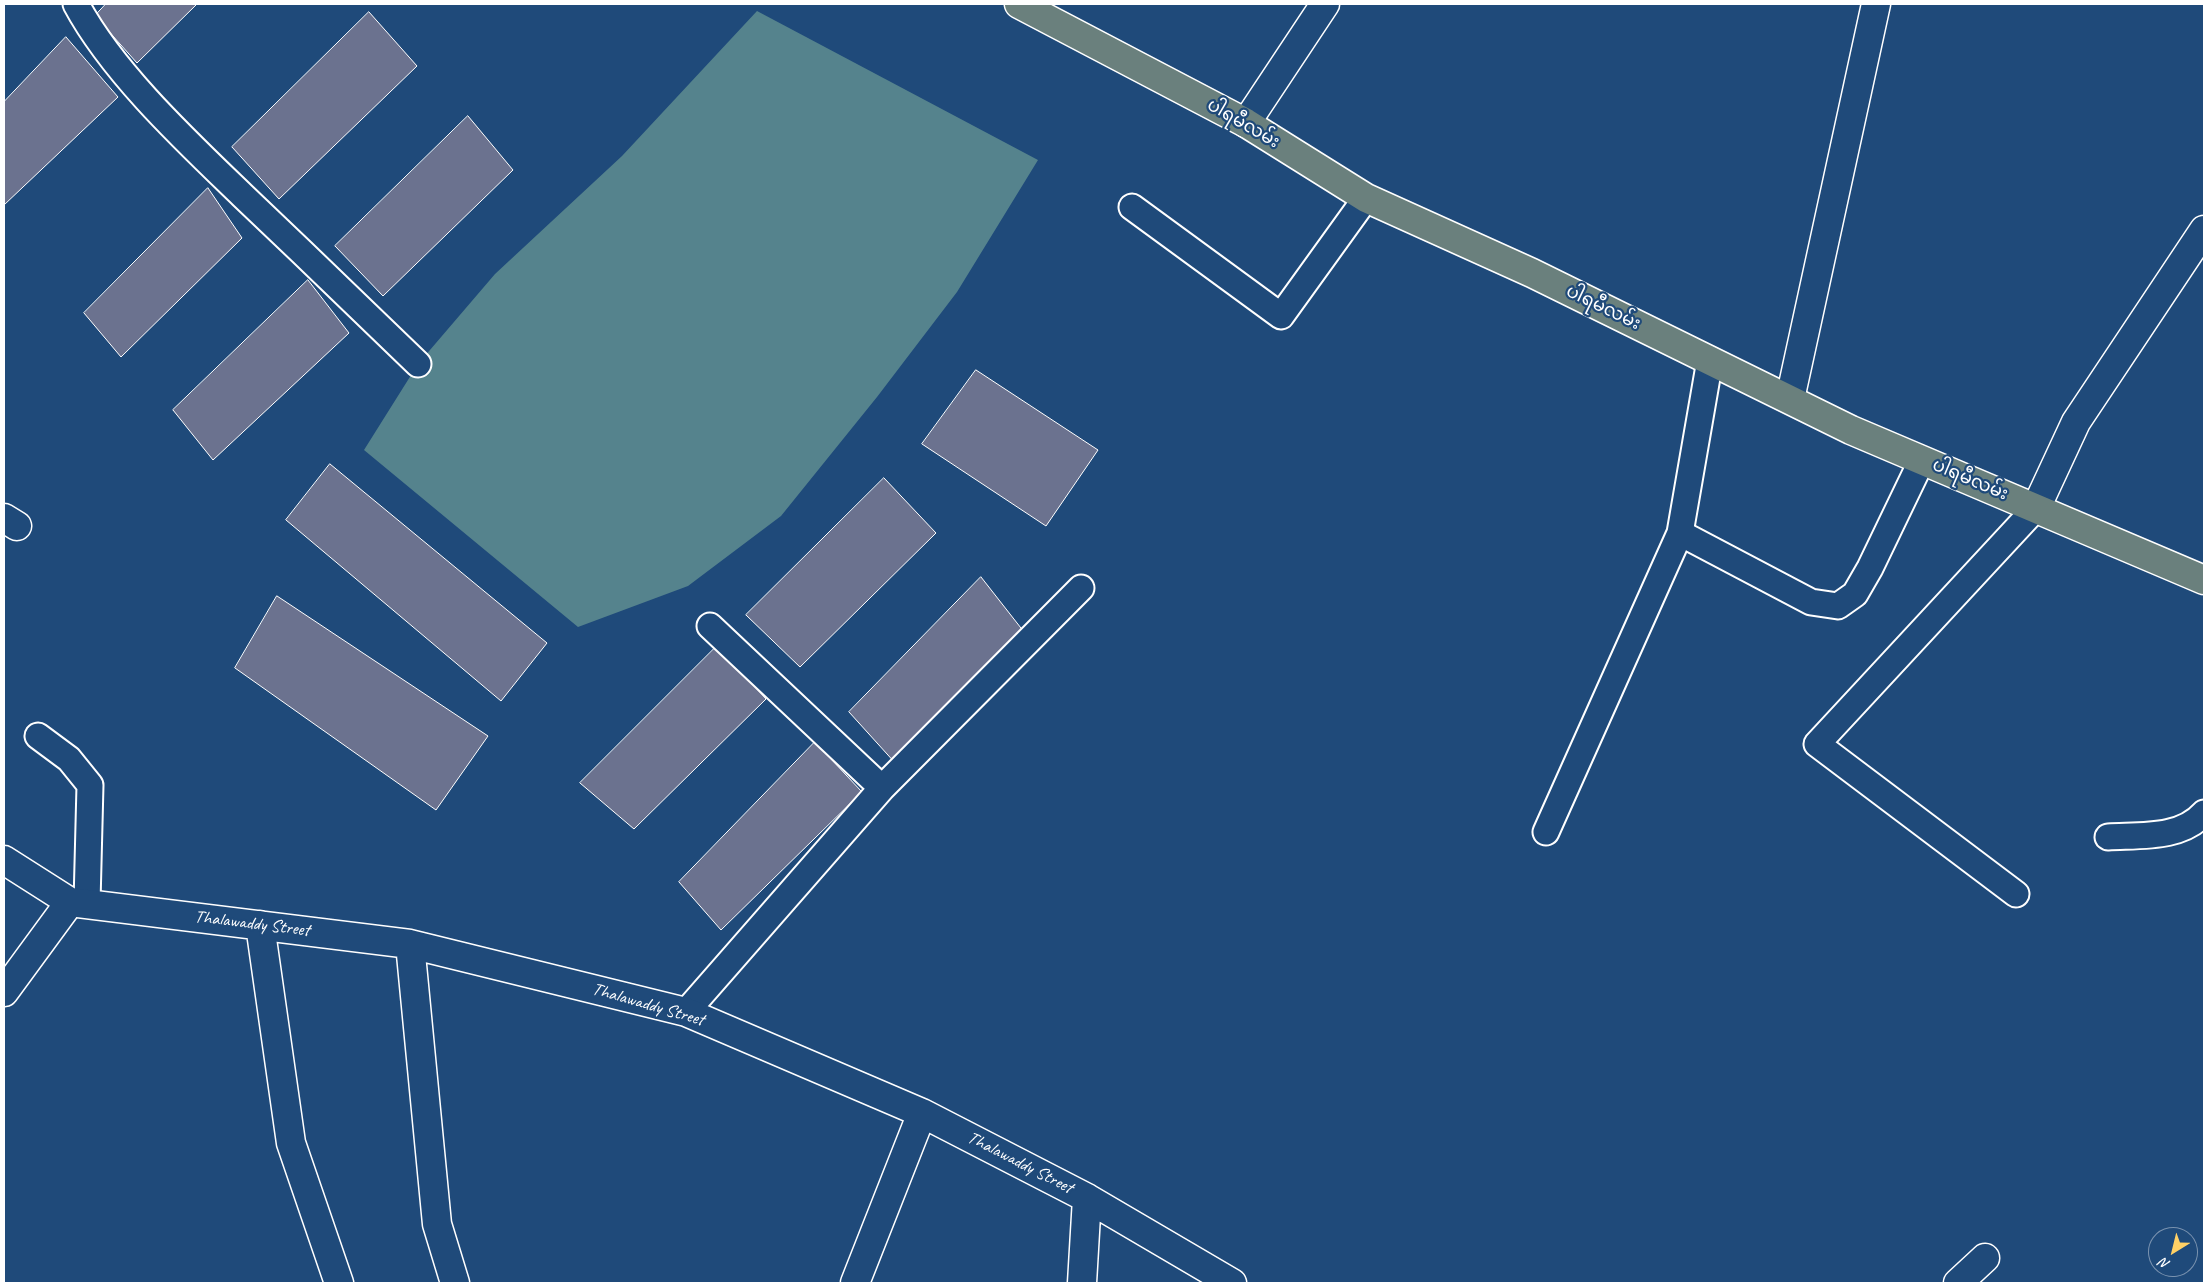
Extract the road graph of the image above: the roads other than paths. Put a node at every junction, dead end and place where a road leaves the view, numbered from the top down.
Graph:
1 (76, 4) edge
2 (1019, 4) edge
3 (1325, 4) edge
4 (1876, 4) edge
5 (1246, 123) junction
6 (1366, 198) junction
7 (1132, 207) dead end
8 (2204, 230) edge
9 (1710, 360) junction
10 (418, 364) dead end
11 (1790, 399) junction
12 (1922, 460) junction
13 (2036, 508) junction
14 (1680, 533) junction
15 (2204, 580) edge
16 (1082, 588) dead end
17 (710, 626) dead end
18 (38, 736) dead end
19 (882, 788) junction
20 (2204, 813) edge
21 (1546, 832) dead end
22 (2108, 837) dead end
23 (4, 860) edge
24 (2016, 894) dead end
25 (78, 902) junction
26 (260, 925) junction
27 (410, 944) junction
28 (4, 992) edge
29 (686, 1012) junction
30 (922, 1113) junction
31 (1087, 1198) junction
32 (1985, 1258) dead end
33 (339, 1283) edge
34 (455, 1283) edge
35 (854, 1283) edge
36 (1082, 1283) edge
37 (1232, 1283) edge
38 (1958, 1283) edge

1 - 10 lane
2 - 5 main road, ပါရမီလမ်း
3 - 5 street
4 - 11 street
5 - 6 main road, ပါရမီလမ်း
6 - 7 lane
6 - 9 main road, ပါရမီလမ်း
8 - 13 street
9 - 11 main road, ပါရမီလမ်း
9 - 14 lane
11 - 12 main road, ပါရမီလမ်း
12 - 13 main road, ပါရမီလမ်း
12 - 14 lane
13 - 15 main road, ပါရမီလမ်း
13 - 24 lane
14 - 21 lane
16 - 19 lane
17 - 19 lane
18 - 25 lane
19 - 29 lane
20 - 22 lane
23 - 25 street
25 - 26 street, Thalawaddy Street
25 - 28 street
26 - 27 street, Thalawaddy Street
26 - 33 street
27 - 29 street, Thalawaddy Street
27 - 34 street
29 - 30 street, Thalawaddy Street
30 - 31 street, Thalawaddy Street
30 - 35 street
31 - 36 street
31 - 37 street, Thalawaddy Street
32 - 38 street

